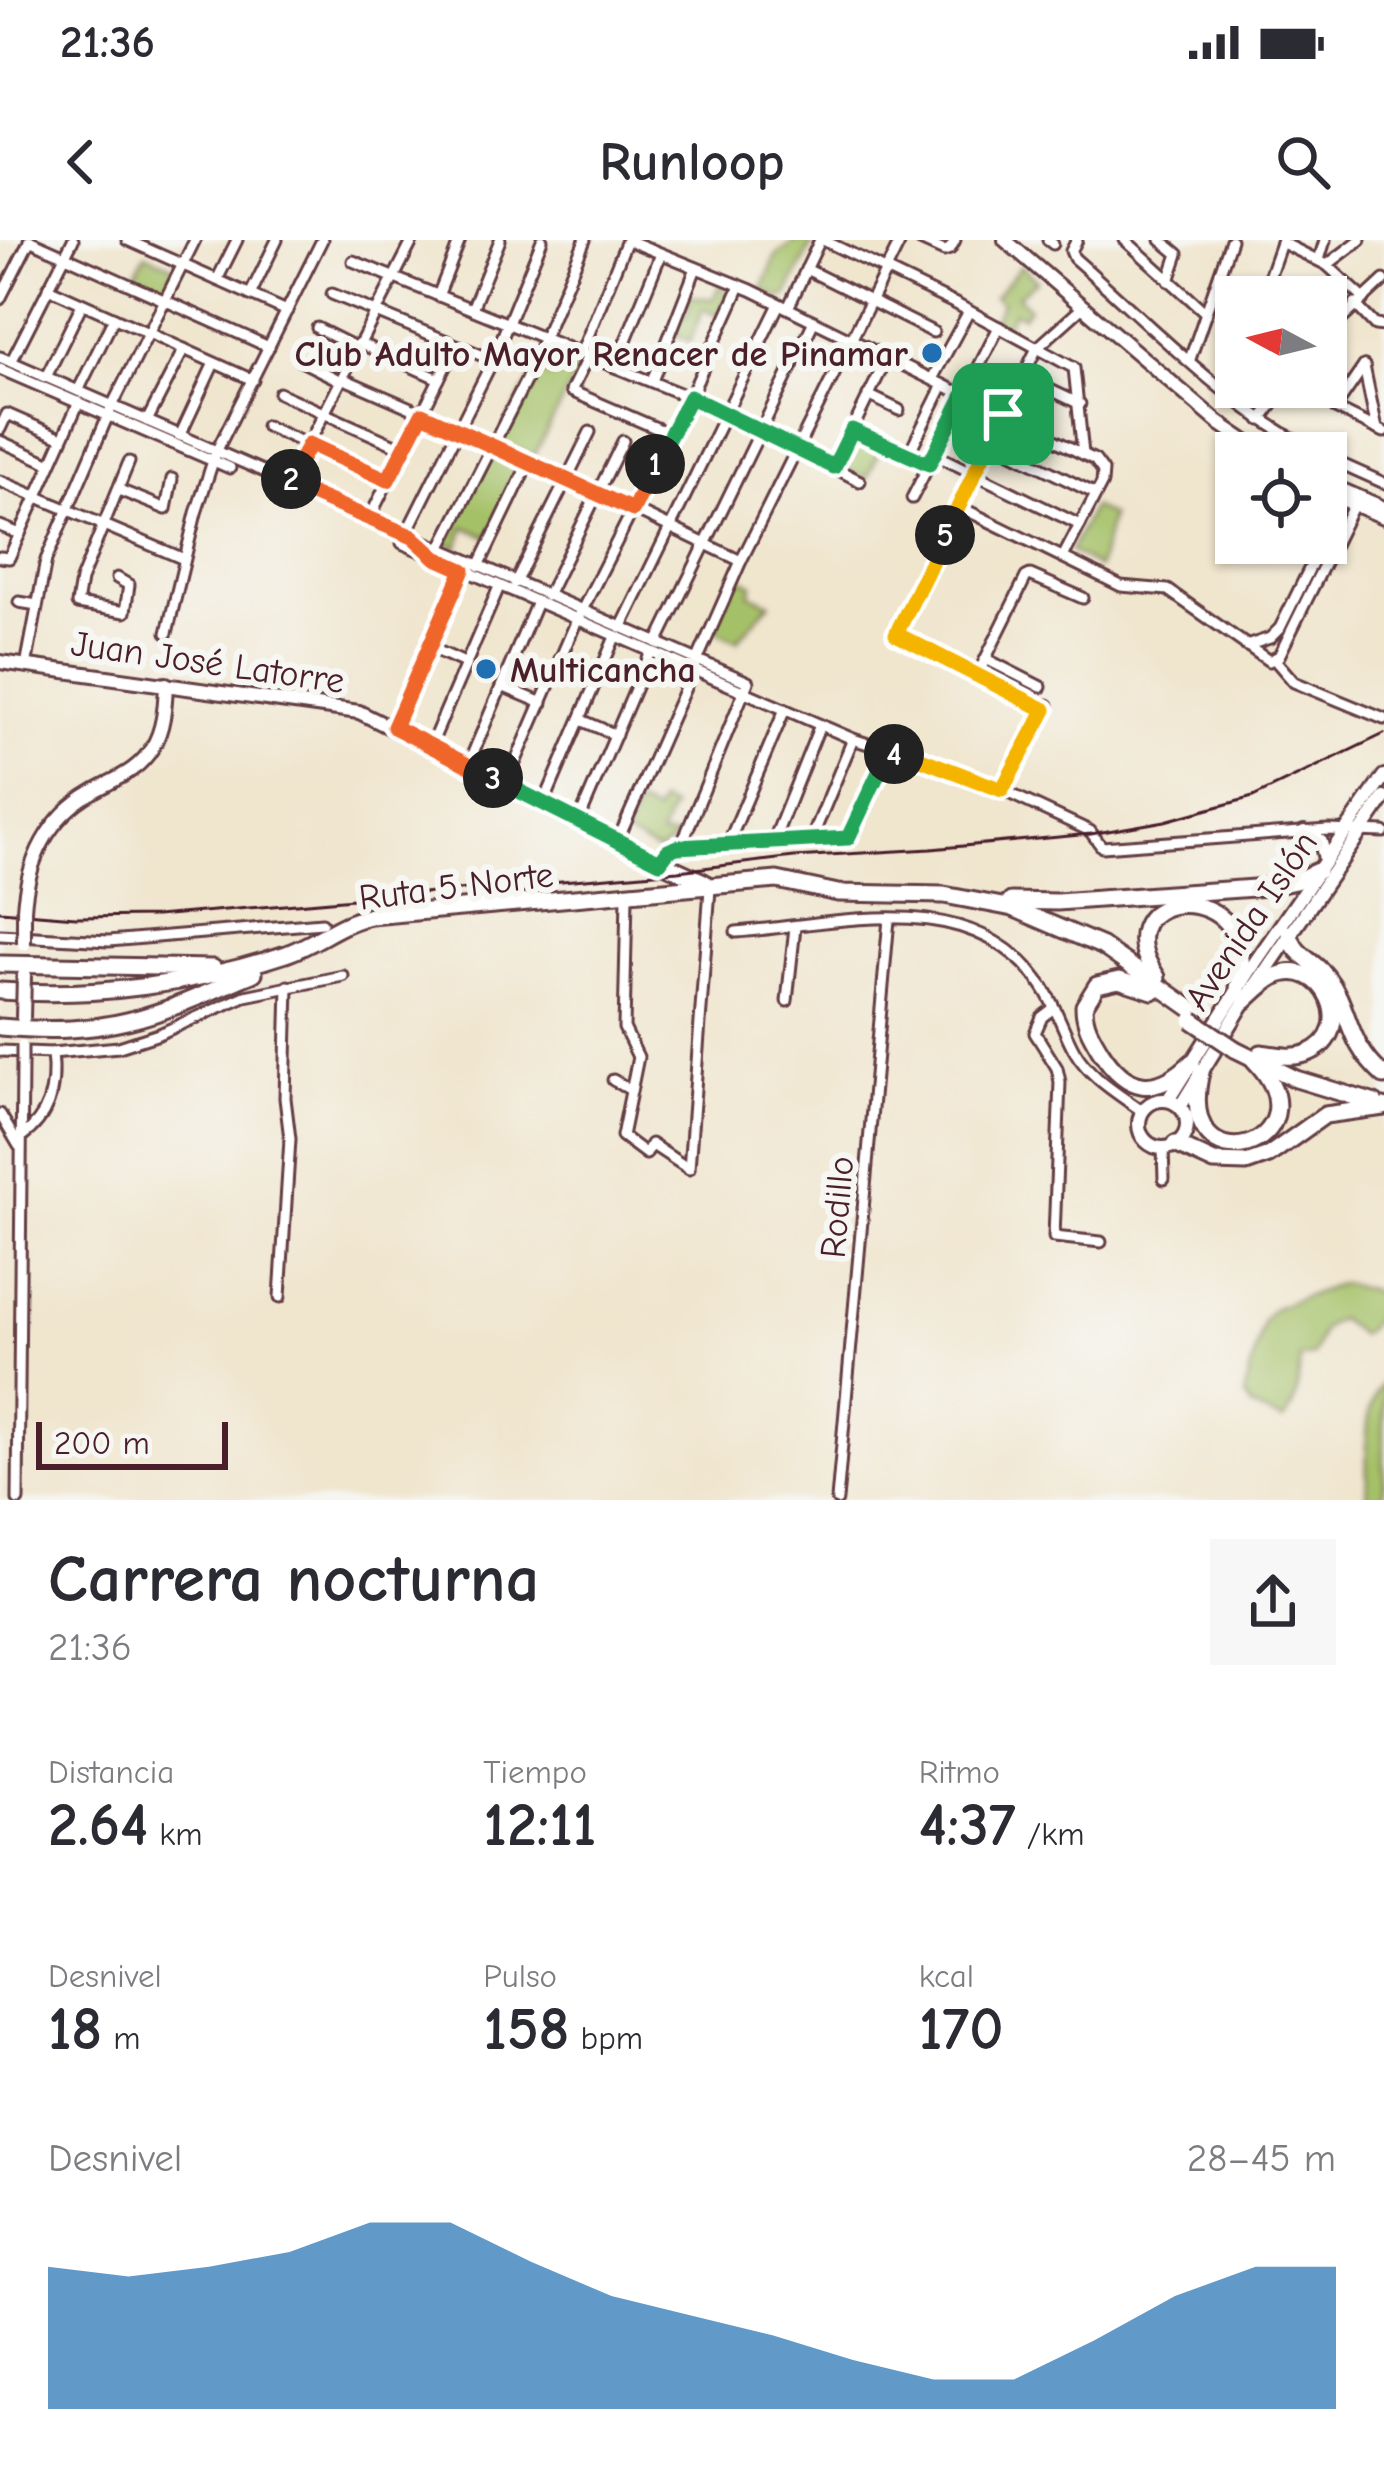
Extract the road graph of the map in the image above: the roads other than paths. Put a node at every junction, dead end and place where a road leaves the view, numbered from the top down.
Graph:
1 (30, 240) edge
2 (73, 240) edge
3 (127, 240) edge
4 (196, 240) edge
5 (237, 240) edge
6 (277, 240) edge
7 (322, 240) edge
8 (412, 240) edge
9 (460, 240) edge
10 (500, 240) edge
11 (542, 240) edge
12 (585, 240) edge
13 (627, 240) edge
14 (822, 240) edge
15 (901, 240) edge
16 (920, 240) edge
17 (955, 240) edge
18 (1005, 240) edge
19 (1077, 240) edge
20 (1125, 240) edge
21 (1162, 240) edge
22 (1231, 240) edge
23 (1325, 240) edge
24 (1360, 240) edge
25 (1282, 241) edge
26 (942, 244) edge
27 (151, 245) edge
28 (661, 254) junction
29 (66, 255) junction
30 (352, 261) dead end
31 (1323, 262) junction
32 (183, 265) junction
33 (696, 268) junction
34 (806, 269) junction
35 (886, 270) junction
36 (1269, 276) edge
37 (394, 278) junction
38 (217, 280) junction
39 (1384, 280) edge
40 (1169, 281) junction
41 (740, 286) junction
42 (48, 288) junction
43 (332, 294) dead end
44 (250, 295) junction
45 (438, 296) junction
46 (0, 299) edge
47 (166, 299) junction
48 (870, 301) junction
49 (1358, 301) junction
50 (82, 304) junction
51 (783, 306) junction
52 (1084, 306) junction
53 (472, 309) junction
54 (287, 311) junction
55 (378, 312) junction
56 (1347, 312) edge
57 (968, 313) junction
58 (1206, 313) junction
59 (114, 318) junction
60 (814, 321) junction
61 (508, 324) junction
62 (1384, 326) edge
63 (999, 327) junction
64 (317, 328) dead end
65 (933, 332) dead end
66 (148, 333) junction
67 (544, 338) junction
68 (850, 340) junction
69 (358, 346) junction
70 (269, 347) junction
71 (1037, 348) junction
72 (184, 349) junction
73 (585, 354) junction
74 (887, 358) junction
75 (1190, 359) junction
76 (5, 360) edge
77 (493, 360) junction
78 (301, 361) dead end
79 (214, 362) junction
80 (447, 363) dead end
81 (615, 367) junction
82 (0, 369) edge
83 (1022, 376) junction
84 (46, 377) junction
85 (341, 379) junction
86 (253, 380) junction
87 (439, 380) junction
88 (652, 381) junction
89 (937, 382) junction
90 (1215, 382) edge
91 (279, 393) dead end
92 (868, 395) junction
93 (964, 395) junction
94 (78, 396) junction
95 (690, 397) junction
96 (1080, 404) junction
97 (1246, 408) edge
98 (1270, 408) edge
99 (110, 410) junction
100 (898, 410) dead end
101 (726, 412) junction
102 (325, 413) junction
103 (422, 414) junction
104 (1003, 414) junction
105 (1261, 420) junction
106 (147, 421) junction
107 (1219, 423) junction
108 (923, 424) junction
109 (266, 426) dead end
110 (39, 428) junction
111 (0, 429) edge
112 (458, 430) junction
113 (760, 430) junction
114 (852, 430) junction
115 (1380, 430) edge
116 (590, 432) dead end
117 (1229, 432) edge
118 (1232, 432) edge
119 (1282, 432) edge
120 (670, 434) junction
121 (944, 434) junction
122 (180, 436) junction
123 (62, 438) junction
124 (0, 441) edge
125 (623, 441) dead end
126 (990, 442) junction
127 (309, 444) junction
128 (492, 445) junction
129 (797, 448) junction
130 (404, 449) junction
131 (28, 454) junction
132 (1083, 454) junction
133 (908, 455) junction
134 (215, 456) junction
135 (932, 459) junction
136 (530, 460) junction
137 (129, 462) dead end
138 (51, 464) junction
139 (1347, 466) edge
140 (834, 467) junction
141 (230, 468) dead end
142 (975, 472) junction
143 (566, 478) junction
144 (172, 479) dead end
145 (388, 480) junction
146 (0, 481) edge
147 (860, 481) dead end
148 (1384, 483) edge
149 (288, 484) junction
150 (119, 490) junction
151 (598, 493) junction
152 (1096, 494) junction
153 (38, 497) junction
154 (1347, 497) edge
155 (1350, 498) junction
156 (912, 499) dead end
157 (1347, 502) edge
158 (958, 506) junction
159 (633, 510) junction
160 (69, 511) junction
161 (1384, 512) edge
162 (369, 519) junction
163 (1080, 525) junction
164 (0, 526) edge
165 (104, 527) junction
166 (669, 528) junction
167 (20, 534) junction
168 (407, 538) junction
169 (703, 545) junction
170 (438, 553) junction
171 (1064, 557) junction
172 (5, 558) edge
173 (184, 559) junction
174 (742, 561) junction
175 (1312, 564) edge
176 (479, 566) junction
177 (463, 570) junction
178 (29, 578) dead end
179 (118, 578) dead end
180 (41, 580) junction
181 (515, 583) junction
182 (500, 586) junction
183 (1083, 598) dead end
184 (542, 599) junction
185 (19, 602) dead end
186 (37, 605) junction
187 (580, 616) junction
188 (618, 632) junction
189 (167, 633) dead end
190 (1270, 638) junction
191 (1246, 646) junction
192 (429, 647) junction
193 (1284, 647) junction
194 (654, 648) junction
195 (986, 659) junction
196 (1275, 660) junction
197 (0, 662) edge
198 (466, 664) junction
199 (693, 664) junction
200 (26, 666) junction
201 (977, 676) junction
202 (145, 681) junction
203 (166, 684) junction
204 (502, 686) junction
205 (188, 687) junction
206 (746, 687) junction
207 (1041, 687) dead end
208 (542, 703) junction
209 (164, 708) junction
210 (784, 709) junction
211 (1384, 719) edge
212 (581, 720) junction
213 (820, 724) junction
214 (394, 727) junction
215 (616, 735) junction
216 (854, 739) junction
217 (431, 745) junction
218 (888, 753) junction
219 (468, 765) junction
220 (1384, 776) edge
221 (506, 784) junction
222 (1002, 790) junction
223 (1380, 793) edge
224 (544, 803) junction
225 (579, 820) junction
226 (1346, 829) junction
227 (1361, 830) junction
228 (1304, 832) junction
229 (1384, 832) edge
230 (618, 839) junction
231 (811, 840) junction
232 (773, 842) junction
233 (728, 844) junction
234 (681, 846) junction
235 (660, 862) junction
236 (1322, 865) junction
237 (678, 880) junction
238 (711, 887) junction
239 (960, 896) junction
240 (627, 897) junction
241 (362, 918) junction
242 (889, 919) junction
243 (322, 923) joint
244 (795, 927) junction
245 (736, 932) dead end
246 (1290, 933) junction
247 (0, 935) edge
248 (0, 964) edge
249 (234, 968) junction
250 (24, 970) junction
251 (254, 973) junction
252 (343, 976) dead end
253 (288, 986) junction
254 (1160, 990) junction
255 (0, 991) edge
256 (1241, 994) junction
257 (0, 1000) edge
258 (787, 1001) dead end
259 (1054, 1009) junction
260 (0, 1027) edge
261 (22, 1031) junction
262 (0, 1051) edge
263 (52, 1053) junction
264 (1257, 1057) junction
265 (1197, 1067) junction
266 (1384, 1076) edge
267 (613, 1080) dead end
268 (631, 1090) junction
269 (1384, 1095) edge
270 (1174, 1103) junction
271 (1384, 1106) edge
272 (1142, 1111) junction
273 (0, 1114) edge
274 (22, 1136) junction
275 (1169, 1146) junction
276 (21, 1152) junction
277 (1165, 1179) dead end
278 (1101, 1242) dead end
279 (280, 1298) dead end
280 (17, 1500) edge
281 (837, 1500) edge

1 - 29 street
1 - 46 street
2 - 29 street
3 - 27 street
4 - 32 street
5 - 38 street
6 - 44 street
7 - 54 street
8 - 37 street
9 - 45 street
10 - 53 street
11 - 61 street
12 - 67 street
13 - 28 street
13 - 73 street
14 - 34 street
14 - 35 street
15 - 35 street
16 - 26 street
17 - 26 street
18 - 52 main road
19 - 75 street
20 - 40 street
21 - 40 street
22 - 58 street
23 - 31 street
24 - 31 street
25 - 31 street
25 - 36 street
27 - 32 street
28 - 33 street
28 - 81 street
29 - 42 street
29 - 47 street
30 - 37 street
31 - 49 street
32 - 38 street
32 - 47 street
33 - 41 street
33 - 88 street
34 - 48 street
34 - 51 street
35 - 48 street
35 - 57 street
37 - 45 street
37 - 55 street
38 - 44 street
39 - 49 street
40 - 58 street
41 - 51 street
41 - 95 street
42 - 50 street
42 - 76 street
43 - 55 street
44 - 54 street
45 - 53 street
47 - 66 street
47 - 70 street
48 - 65 street
48 - 68 street
49 - 56 street
49 - 62 street
50 - 59 street
50 - 84 street
51 - 60 street
51 - 101 street
52 - 71 street
52 - 107 main road
53 - 61 street
54 - 70 street
55 - 69 street
55 - 77 street
57 - 63 street
57 - 89 street
58 - 75 street
59 - 66 street
59 - 94 street
60 - 68 street
60 - 113 street
61 - 67 street
61 - 77 street
63 - 71 street
63 - 93 street
64 - 69 street
66 - 72 street
66 - 99 street
67 - 73 street
67 - 128 street
68 - 74 street
68 - 129 street
69 - 85 street
69 - 87 street
70 - 86 street
71 - 83 street
71 - 96 street
72 - 79 street
72 - 106 street
73 - 81 street
73 - 120 street
74 - 89 street
74 - 92 street
75 - 90 street
76 - 84 street
77 - 112 street
78 - 85 street
79 - 86 street
79 - 122 street
80 - 87 street
81 - 88 street
82 - 94 street
83 - 96 street
83 - 104 street
84 - 94 street
85 - 102 street
85 - 103 street
86 - 134 street
87 - 103 street
88 - 95 street
89 - 93 street
89 - 108 street
91 - 102 street
92 - 100 street
92 - 114 street
93 - 104 street
93 - 121 street
94 - 99 street
94 - 123 street
95 - 101 street
95 - 120 street
96 - 132 street
97 - 105 street
98 - 105 street
99 - 106 street
99 - 134 street
99 - 160 street
101 - 113 street
101 - 166 street
102 - 127 street
102 - 130 street
103 - 112 street
103 - 130 street
104 - 126 street
104 - 132 street
105 - 119 street
106 - 122 street
107 - 117 main road
107 - 118 main road
108 - 121 street
108 - 133 street
109 - 127 street
110 - 111 street
110 - 123 street
110 - 131 street
112 - 128 street
112 - 168 street
113 - 129 street
113 - 169 street
114 - 133 street
114 - 140 street
115 - 115 street
116 - 143 street
120 - 159 street
121 - 135 street
122 - 134 street
123 - 138 street
124 - 131 street
125 - 151 street
126 - 142 street
126 - 152 street
127 - 145 street
127 - 149 street
128 - 136 street
128 - 170 street
129 - 140 street
129 - 174 street
130 - 145 street
131 - 138 street
132 - 152 street
133 - 135 street
134 - 141 street
134 - 149 street
134 - 173 street
135 - 142 street
135 - 156 street
136 - 143 street
136 - 176 street
137 - 150 street
138 - 153 street
139 - 148 street
140 - 147 street
142 - 158 street
142 - 163 street
143 - 151 street
143 - 181 street
144 - 150 street
145 - 162 street
146 - 153 street
149 - 162 street
150 - 165 street
151 - 159 street
151 - 184 street
152 - 163 street
153 - 160 street
153 - 167 street
154 - 155 main road
155 - 157 street
155 - 161 main road
155 - 193 street
158 - 171 street
158 - 201 street
159 - 166 street
159 - 187 street
160 - 165 street
160 - 180 street
162 - 168 street
163 - 171 street
164 - 167 street
165 - 173 street
165 - 179 street
166 - 169 street
166 - 188 street
167 - 172 street
168 - 170 street
169 - 174 street
169 - 194 street
170 - 176 street
170 - 177 street
171 - 191 street
173 - 189 street
174 - 199 street
175 - 190 street
176 - 181 street
177 - 182 street
177 - 192 street
178 - 180 street
180 - 186 street
181 - 184 street
182 - 184 street
182 - 198 street
183 - 195 street
184 - 187 street
184 - 204 street
185 - 186 street
186 - 200 street
187 - 188 street
187 - 208 street
188 - 194 street
188 - 212 street
190 - 191 street
190 - 193 street
191 - 196 street
192 - 198 street
192 - 214 street
193 - 196 street
194 - 199 street
194 - 215 street
195 - 201 street
195 - 207 street
196 - 211 street
197 - 200 main road, Juan José Latorre
198 - 217 street
199 - 206 street
199 - 230 street
200 - 202 main road, Juan José Latorre
201 - 222 street
202 - 203 main road, Juan José Latorre
202 - 209 main road
203 - 205 main road, Juan José Latorre
203 - 209 main road
204 - 208 street
204 - 219 street
205 - 209 main road
205 - 214 main road, Juan José Latorre
206 - 210 street
206 - 234 street
208 - 221 street
209 - 250 main road, bridge
210 - 213 street
210 - 233 street
212 - 215 street
212 - 224 street
213 - 216 street
213 - 232 street
214 - 217 main road, Juan José Latorre
215 - 225 street
216 - 218 street
216 - 231 street
217 - 219 main road, Juan José Latorre
218 - 222 street
218 - 231 street
219 - 221 main road, Juan José Latorre
220 - 223 main road, Avenida Islón
221 - 224 main road, Juan José Latorre
222 - 228 street
223 - 226 main road, Avenida Islón
223 - 227 main road, Avenida Islón
224 - 225 main road, Juan José Latorre
225 - 230 main road, Juan José Latorre
226 - 227 street
226 - 228 street
226 - 236 main road, Avenida Islón
227 - 229 street
227 - 246 main road, Avenida Islón
228 - 236 main road
230 - 235 main road, Juan José Latorre
231 - 232 street
232 - 233 street
233 - 234 street
234 - 235 street
235 - 237 highway
236 - 239 highway
236 - 256 main road, Avenida Islón
237 - 238 highway, Ruta 5 Norte
237 - 241 highway, Ruta 5 Norte
238 - 239 highway, Ruta 5 Norte
238 - 240 highway, Ruta 5 Norte
238 - 254 highway, Ruta 5 Norte
238 - 268 street
239 - 254 highway, Ruta 5 Norte
240 - 251 highway, Ruta 5 Norte
240 - 268 street
241 - 243 highway
241 - 249 highway, Ruta 5 Norte
242 - 244 street
242 - 259 street
242 - 281 street, Rodillo
243 - 247 street
244 - 245 street
244 - 258 street
246 - 256 main road, Avenida Islón
246 - 266 highway
248 - 250 highway
249 - 250 highway
249 - 255 highway, Ruta 5 Norte
250 - 261 main road, bridge
251 - 257 highway, Ruta 5 Norte
251 - 261 highway
252 - 253 street
253 - 263 street
253 - 279 street
254 - 256 highway
254 - 264 highway, Ruta 5 Norte, bridge
254 - 265 highway
256 - 264 highway
256 - 265 main road, Avenida Islón
259 - 272 street
259 - 278 street
260 - 261 highway
261 - 274 street, bridge
262 - 263 street
263 - 274 street
264 - 265 highway
264 - 269 highway, Ruta 5 Norte
264 - 271 highway, Ruta 5 Norte
265 - 270 main road, Avenida Islón
267 - 268 street
270 - 272 main road
270 - 275 main road
271 - 275 highway
272 - 275 main road
273 - 276 street
274 - 276 street
275 - 277 street
276 - 280 street

